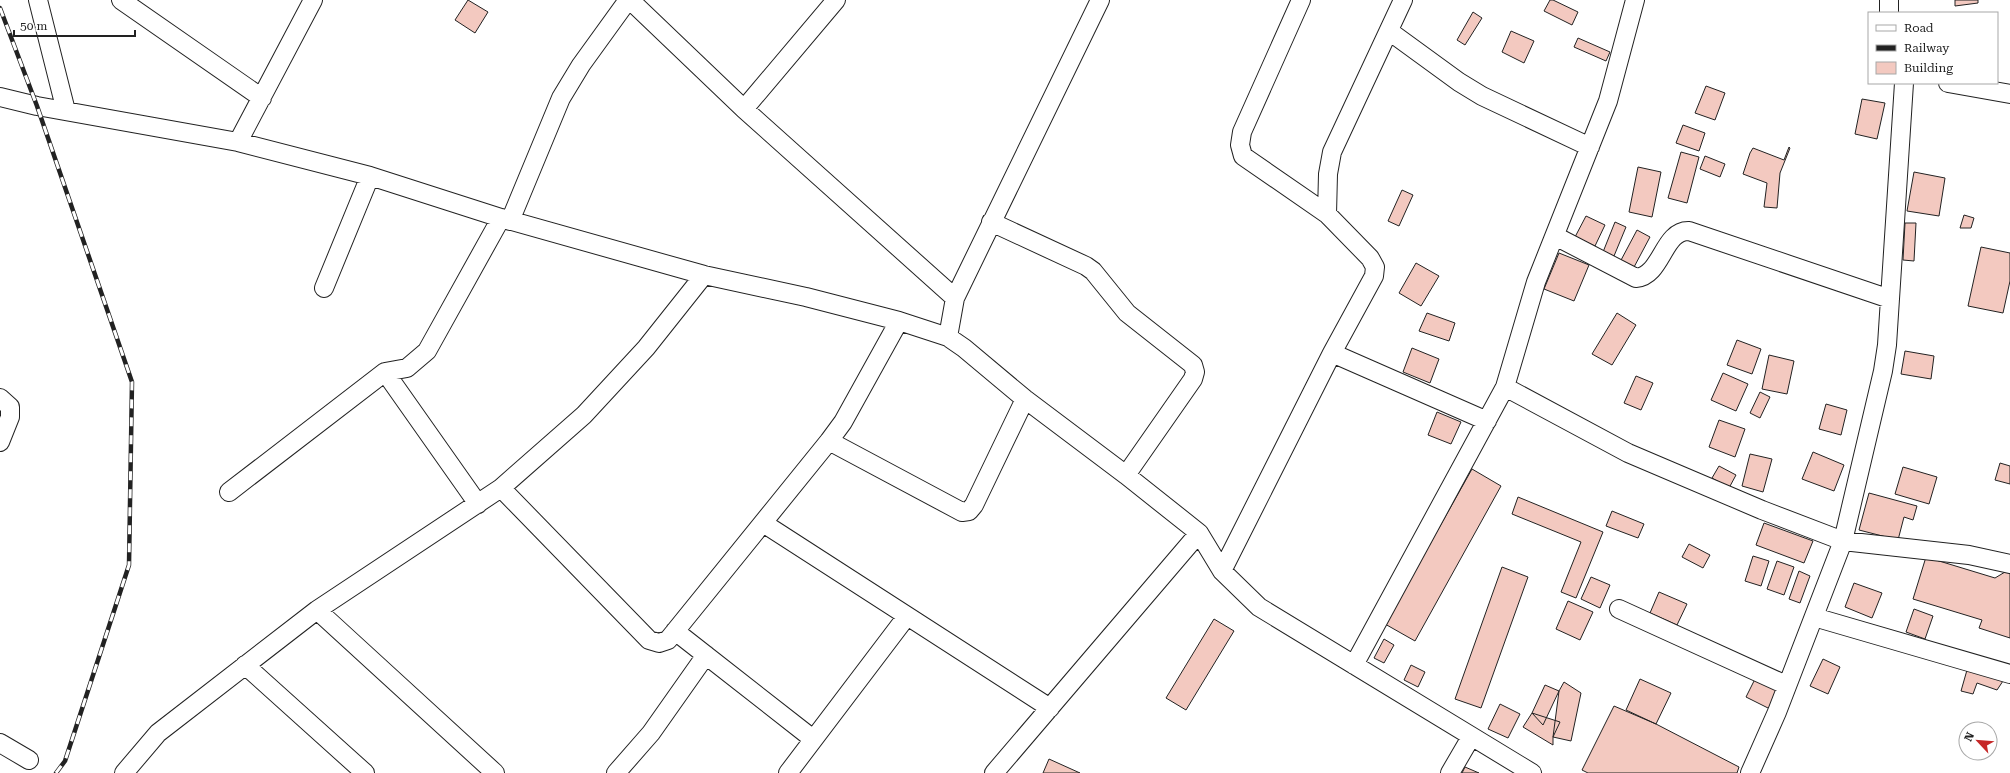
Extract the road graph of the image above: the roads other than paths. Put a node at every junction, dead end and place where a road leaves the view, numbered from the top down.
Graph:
1 (38, 0) edge
2 (121, 0) edge
3 (313, 0) edge
4 (629, 0) edge
5 (836, 0) edge
6 (1100, 0) edge
7 (1301, 0) edge
8 (1403, 0) edge
9 (1635, 0) edge
10 (1889, 0) edge
11 (1889, 12) edge
12 (1389, 31) junction
13 (1904, 84) edge
14 (1954, 84) edge
15 (2010, 94) edge
16 (0, 97) edge
17 (262, 98) junction
18 (744, 109) junction
19 (66, 111) junction
20 (238, 142) junction
21 (1590, 147) junction
22 (370, 176) junction
23 (1327, 214) junction
24 (505, 220) junction
25 (991, 222) junction
26 (1555, 236) junction
27 (704, 276) junction
28 (324, 288) dead end
29 (955, 298) junction
30 (1890, 299) junction
31 (899, 321) junction
32 (948, 337) junction
33 (1332, 353) junction
34 (385, 372) junction
35 (1505, 387) junction
36 (0, 398) edge
37 (1025, 399) junction
38 (1487, 421) junction
39 (829, 441) junction
40 (0, 442) edge
41 (1126, 475) junction
42 (500, 488) junction
43 (228, 492) dead end
44 (478, 504) junction
45 (764, 523) junction
46 (1200, 533) junction
47 (1843, 541) junction
48 (2010, 564) edge
49 (1222, 571) junction
50 (1619, 609) dead end
51 (317, 610) junction
52 (907, 616) junction
53 (1814, 616) junction
54 (675, 631) junction
55 (706, 655) junction
56 (245, 665) junction
57 (1354, 665) junction
58 (2010, 674) edge
59 (1786, 685) junction
60 (1050, 708) junction
61 (1471, 737) junction
62 (813, 739) junction
63 (0, 743) edge
64 (29, 760) dead end
65 (124, 773) edge
66 (365, 773) edge
67 (495, 773) edge
68 (616, 773) edge
69 (788, 773) edge
70 (994, 773) edge
71 (1450, 773) edge
72 (1532, 773) edge
73 (1750, 773) edge

1 - 19 street
2 - 17 street
3 - 17 street
4 - 18 street
4 - 24 street
5 - 18 street
6 - 25 street
7 - 23 street
8 - 12 street
9 - 21 street
10 - 11 street
12 - 21 street
12 - 23 street
13 - 30 street
14 - 15 street
16 - 19 street
17 - 20 street
18 - 29 street
19 - 20 street
20 - 22 street
21 - 26 street
22 - 24 street
22 - 28 street
23 - 33 street
24 - 27 street
24 - 34 street
25 - 29 street
25 - 41 street
26 - 30 street
26 - 35 street
27 - 31 street
27 - 42 street
29 - 32 street
30 - 47 street
31 - 32 street
31 - 39 street
32 - 37 street
33 - 38 street
33 - 49 street
34 - 43 street
34 - 44 street
35 - 38 street
35 - 47 street
36 - 40 street
37 - 39 street
37 - 41 street
38 - 57 street
39 - 45 street
41 - 46 street
42 - 44 street
42 - 54 street
44 - 51 street
45 - 52 street
45 - 54 street
46 - 49 street
46 - 60 street
47 - 48 street
47 - 53 street
49 - 57 street
50 - 59 street
51 - 56 street
51 - 67 street
52 - 60 street
52 - 62 street
53 - 58 street
53 - 59 street
54 - 55 street
55 - 62 street
55 - 68 street
56 - 65 street
56 - 66 street
57 - 61 street
59 - 73 street
60 - 70 street
61 - 71 street
61 - 72 street
62 - 69 street
63 - 64 street

